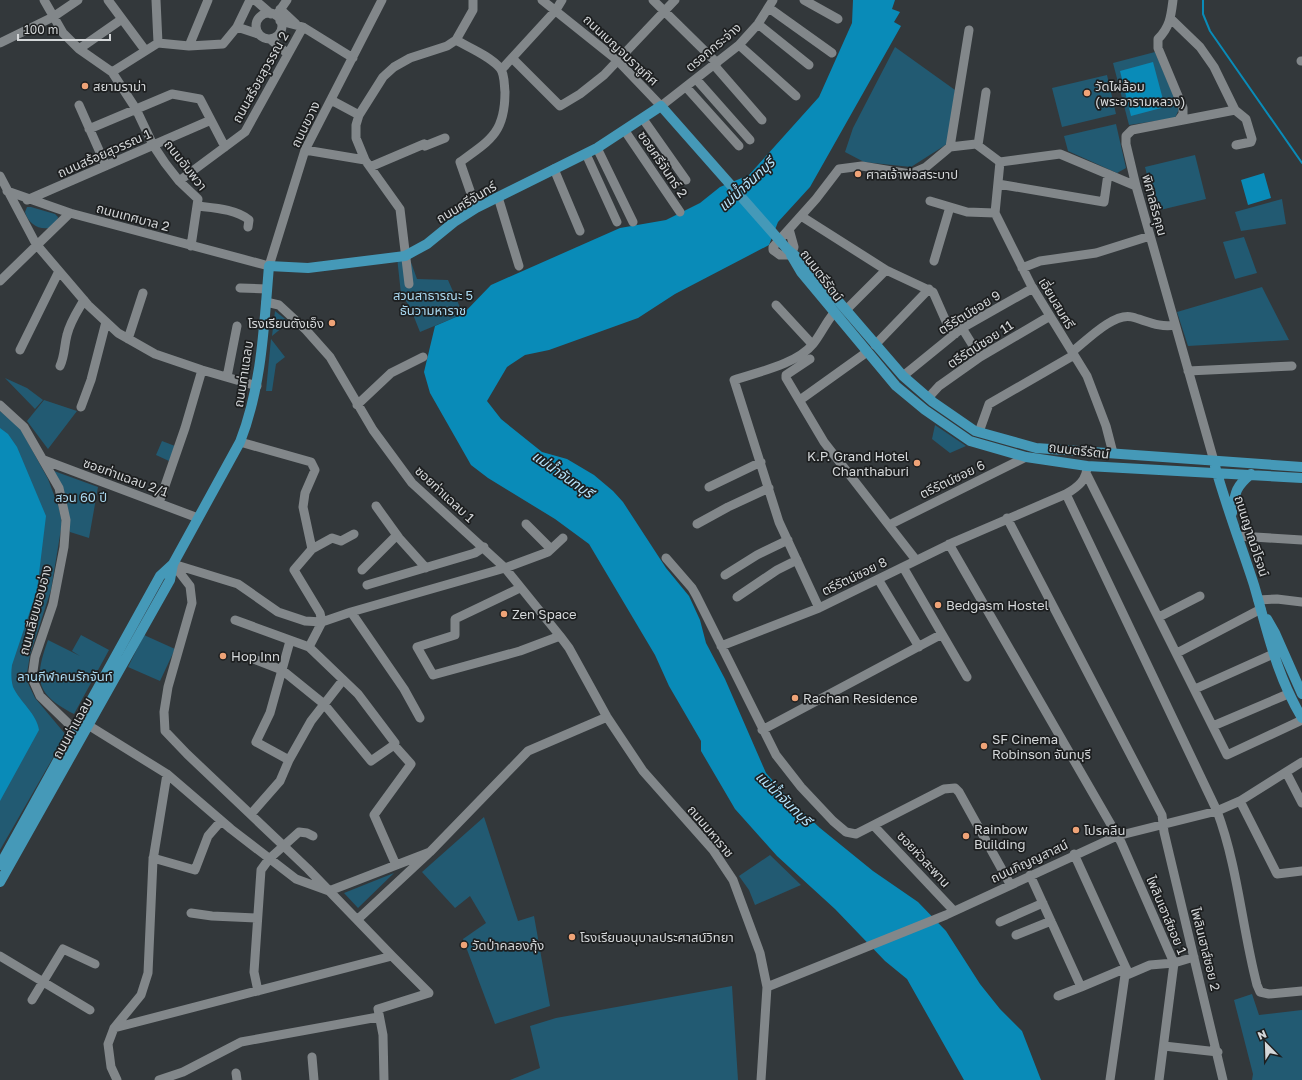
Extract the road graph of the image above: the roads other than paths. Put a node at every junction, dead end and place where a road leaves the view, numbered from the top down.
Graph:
1 (44, 0) edge
2 (78, 0) edge
3 (108, 0) edge
4 (156, 0) edge
5 (208, 0) edge
6 (250, 0) edge
7 (255, 0) edge
8 (287, 0) edge
9 (382, 0) edge
10 (473, 0) edge
11 (542, 0) edge
12 (562, 0) edge
13 (653, 0) edge
14 (675, 0) edge
15 (804, 0) edge
16 (1173, 0) edge
17 (771, 4) edge
18 (556, 10) junction
19 (665, 11) junction
20 (277, 15) junction
21 (53, 17) junction
22 (122, 19) junction
23 (838, 19) dead end
24 (1171, 19) junction
25 (758, 24) junction
26 (300, 26) junction
27 (237, 27) junction
28 (969, 30) dead end
29 (258, 34) junction
30 (270, 39) junction
31 (456, 40) junction
32 (0, 43) edge
33 (158, 43) junction
34 (738, 45) junction
35 (189, 46) junction
36 (79, 49) junction
37 (145, 50) junction
38 (288, 54) junction
39 (832, 54) dead end
40 (353, 58) junction
41 (512, 58) junction
42 (617, 60) junction
43 (715, 64) junction
44 (809, 65) dead end
45 (502, 69) junction
46 (112, 72) junction
47 (696, 79) junction
48 (686, 87) junction
49 (986, 92) dead end
50 (796, 96) dead end
51 (331, 100) junction
52 (79, 105) dead end
53 (661, 106) junction
54 (136, 109) junction
55 (1235, 110) junction
56 (359, 115) junction
57 (643, 119) junction
58 (211, 120) junction
59 (762, 120) dead end
60 (1178, 121) junction
61 (90, 128) junction
62 (624, 131) junction
63 (445, 138) dead end
64 (750, 140) dead end
65 (153, 145) junction
66 (978, 145) junction
67 (1236, 145) dead end
68 (739, 146) dead end
69 (225, 147) junction
70 (950, 147) junction
71 (597, 148) junction
72 (305, 150) junction
73 (586, 154) junction
74 (1000, 162) junction
75 (367, 164) junction
76 (106, 166) junction
77 (554, 169) junction
78 (1108, 174) junction
79 (0, 176) edge
80 (686, 180) dead end
81 (179, 181) junction
82 (998, 184) junction
83 (1136, 186) junction
84 (7, 191) junction
85 (498, 197) junction
86 (29, 200) junction
87 (930, 201) dead end
88 (197, 206) junction
89 (950, 207) junction
90 (56, 208) junction
91 (476, 208) junction
92 (18, 211) junction
93 (680, 212) dead end
94 (70, 213) junction
95 (995, 213) junction
96 (801, 216) junction
97 (60, 222) junction
98 (616, 222) dead end
99 (633, 222) dead end
100 (248, 227) dead end
101 (789, 229) junction
102 (29, 230) junction
103 (50, 231) junction
104 (580, 231) dead end
105 (1150, 236) junction
106 (36, 244) junction
107 (191, 246) junction
108 (789, 251) junction
109 (405, 256) junction
110 (934, 262) dead end
111 (269, 266) junction
112 (519, 266) dead end
113 (1022, 268) junction
114 (886, 270) junction
115 (58, 271) junction
116 (0, 281) edge
117 (410, 284) dead end
118 (240, 288) dead end
119 (1033, 288) junction
120 (267, 289) junction
121 (928, 289) junction
122 (143, 293) dead end
123 (84, 300) junction
124 (266, 302) junction
125 (776, 305) dead end
126 (846, 310) junction
127 (834, 313) junction
128 (1050, 316) junction
129 (106, 322) junction
130 (1175, 325) junction
131 (238, 326) dead end
132 (958, 331) junction
133 (128, 339) junction
134 (812, 344) junction
135 (875, 345) junction
136 (20, 350) dead end
137 (867, 352) junction
138 (1073, 354) junction
139 (423, 357) dead end
140 (980, 357) junction
141 (810, 358) dead end
142 (60, 366) dead end
143 (1292, 366) dead end
144 (202, 370) junction
145 (1188, 371) junction
146 (903, 376) junction
147 (227, 377) junction
148 (257, 386) junction
149 (928, 398) junction
150 (800, 400) junction
151 (358, 405) junction
152 (0, 406) edge
153 (81, 407) dead end
154 (979, 432) junction
155 (240, 442) junction
156 (1113, 453) junction
157 (1026, 457) junction
158 (44, 460) junction
159 (1214, 461) junction
160 (761, 462) junction
161 (1302, 467) edge
162 (1087, 470) junction
163 (1217, 472) junction
164 (1251, 474) junction
165 (1302, 478) edge
166 (709, 487) dead end
167 (769, 488) junction
168 (1066, 494) junction
169 (159, 502) junction
170 (376, 506) dead end
171 (1231, 515) junction
172 (198, 518) junction
173 (1007, 518) junction
174 (526, 524) dead end
175 (697, 524) dead end
176 (889, 525) junction
177 (354, 534) dead end
178 (397, 535) junction
179 (1238, 536) junction
180 (564, 538) dead end
181 (788, 540) junction
182 (1302, 540) edge
183 (949, 544) junction
184 (484, 547) junction
185 (312, 549) junction
186 (551, 549) junction
187 (666, 558) dead end
188 (797, 560) junction
189 (916, 560) junction
190 (173, 564) junction
191 (903, 567) junction
192 (426, 568) junction
193 (504, 568) junction
194 (362, 570) dead end
195 (725, 575) dead end
196 (878, 579) junction
197 (368, 585) dead end
198 (520, 588) junction
199 (1200, 596) dead end
200 (738, 597) dead end
201 (1302, 602) edge
202 (1260, 604) junction
203 (819, 608) junction
204 (351, 612) junction
205 (1159, 617) junction
206 (235, 620) dead end
207 (322, 622) junction
208 (942, 634) junction
209 (560, 636) junction
210 (290, 641) junction
211 (309, 646) junction
212 (721, 646) junction
213 (918, 647) junction
214 (569, 648) joint
215 (1177, 653) junction
216 (1272, 654) junction
217 (250, 658) dead end
218 (282, 670) junction
219 (966, 677) dead end
220 (343, 680) junction
221 (1195, 689) junction
222 (1288, 694) junction
223 (1302, 694) edge
224 (324, 704) junction
225 (607, 717) junction
226 (420, 718) dead end
227 (1302, 719) edge
228 (88, 725) junction
229 (1213, 726) junction
230 (762, 730) junction
231 (79, 733) junction
232 (394, 745) junction
233 (289, 760) junction
234 (1302, 762) edge
235 (1286, 772) junction
236 (167, 774) junction
237 (1240, 801) junction
238 (1302, 803) edge
239 (1216, 811) junction
240 (251, 814) junction
241 (221, 821) junction
242 (1163, 825) junction
243 (874, 826) junction
244 (313, 836) dead end
245 (1117, 836) junction
246 (285, 846) junction
247 (430, 852) junction
248 (1074, 854) junction
249 (153, 858) junction
250 (269, 859) junction
251 (0, 865) edge
252 (396, 865) junction
253 (1302, 871) edge
254 (1030, 875) junction
255 (0, 882) edge
256 (1010, 884) junction
257 (329, 892) junction
258 (1042, 904) junction
259 (191, 913) dead end
260 (950, 913) junction
261 (257, 918) junction
262 (356, 920) junction
263 (1051, 921) junction
264 (1000, 922) dead end
265 (1016, 935) dead end
266 (0, 956) edge
267 (392, 956) junction
268 (1194, 956) junction
269 (1174, 963) junction
270 (95, 964) dead end
271 (1126, 968) junction
272 (43, 982) junction
273 (767, 987) junction
274 (1081, 987) junction
275 (258, 991) junction
276 (1302, 991) edge
277 (1058, 996) dead end
278 (32, 1000) dead end
279 (90, 1010) dead end
280 (378, 1017) junction
281 (114, 1028) junction
282 (1164, 1046) junction
283 (1218, 1052) junction
284 (312, 1057) dead end
285 (117, 1080) edge
286 (159, 1080) edge
287 (314, 1080) edge
288 (384, 1080) edge
289 (761, 1080) edge
290 (1110, 1080) edge
291 (1159, 1080) edge
292 (1223, 1080) edge

1 - 21 street, ถนนอัมพวา
2 - 21 street
3 - 22 street
4 - 33 street
5 - 35 street
6 - 27 street
7 - 20 street
8 - 20 street
9 - 40 street, ถนนขวาง
10 - 31 street
11 - 18 street, ถนนเบญจมราชูทิศ
12 - 18 street
13 - 19 street
14 - 19 street
15 - 23 street
16 - 24 street
17 - 25 street, ตรอกกระจ่าง
17 - 39 street
18 - 41 street
18 - 42 street, ถนนเบญจมราชูทิศ
19 - 42 street
19 - 43 street
20 - 26 street
20 - 29 street
20 - 30 street
21 - 32 street
21 - 36 street, ถนนอัมพวา
22 - 36 street
22 - 37 street
24 - 55 street
24 - 60 street
25 - 34 street, ตรอกกระจ่าง
25 - 44 street
26 - 38 street, ถนนสร้อยสุวรรณ 2
26 - 40 street
27 - 29 street
27 - 35 street
28 - 70 street
29 - 30 street
30 - 38 street
31 - 45 street
31 - 56 street
33 - 35 street
33 - 37 street
34 - 43 street, ตรอกกระจ่าง
34 - 50 street
36 - 46 street, ถนนอัมพวา
37 - 46 street
38 - 69 street, ถนนสร้อยสุวรรณ 2
40 - 51 street, ถนนขวาง
41 - 42 street
41 - 45 street
42 - 53 street, ถนนเบญจมราชูทิศ
43 - 47 street, ตรอกกระจ่าง
43 - 59 street
45 - 91 street
46 - 54 street, ถนนอัมพวา
47 - 48 street, ตรอกกระจ่าง
47 - 64 street
48 - 53 street, ตรอกกระจ่าง
48 - 68 street
49 - 66 street
51 - 56 street
51 - 72 street, ถนนขวาง
52 - 61 street
53 - 57 main road, ถนนศรีจันทร์
53 - 108 main road, ถนนตรีรัตน์
54 - 58 street
54 - 61 street
54 - 65 street, ถนนอัมพวา
55 - 60 street
55 - 67 street
56 - 75 street
57 - 62 main road, ถนนศรีจันทร์
57 - 80 street
58 - 65 street, ถนนสร้อยสุวรรณ 1
58 - 69 street
60 - 83 street, พิศาลธีรคุณ
61 - 76 street
62 - 71 main road, ถนนศรีจันทร์
62 - 93 street, ซอยศรีจันทร์ 2
63 - 75 street
65 - 76 street, ถนนสร้อยสุวรรณ 1
65 - 81 street, ถนนอัมพวา
66 - 70 street
66 - 74 street
69 - 81 street, ถนนสร้อยสุวรรณ 2
70 - 96 street
71 - 73 main road, ถนนศรีจันทร์
71 - 99 street
72 - 75 street
72 - 111 street, ถนนขวาง
73 - 77 main road, ถนนศรีจันทร์
73 - 98 street
74 - 78 street
74 - 82 street
75 - 109 street
76 - 86 street, ถนนสร้อยสุวรรณ 1
77 - 85 main road, ถนนศรีจันทร์
77 - 104 street
78 - 82 street
78 - 83 street
79 - 84 street
81 - 88 street, ถนนอัมพวา
82 - 95 street
83 - 105 street, พิศาลธีรคุณ
84 - 86 street, ถนนเทศบาล 2
84 - 92 street
85 - 91 main road, ถนนศรีจันทร์
85 - 112 street
86 - 90 street, ถนนเทศบาล 2
86 - 92 street
87 - 89 street
88 - 100 street
88 - 107 street, ถนนอัมพวา
89 - 95 street
89 - 110 street
90 - 94 street, ถนนเทศบาล 2
90 - 97 street
91 - 109 main road, ถนนศรีจันทร์
92 - 102 street
94 - 97 street
94 - 107 street, ถนนเทศบาล 2
95 - 113 street, เอี่ยมสมศรี
96 - 101 street
96 - 114 street
97 - 103 street
101 - 108 street
101 - 108 street
102 - 103 street
102 - 106 street
103 - 106 street
105 - 113 street
105 - 130 street, พิศาลธีรคุณ
106 - 115 street
106 - 116 street
107 - 111 street, ถนนเทศบาล 2
108 - 126 main road, ถนนตรีรัตน์
108 - 127 main road, ถนนตรีรัตน์
109 - 111 main road, ถนนศรีจันทร์
109 - 117 street
111 - 120 main road, ถนนท่าแฉลบ
113 - 119 street, เอี่ยมสมศรี
114 - 121 street
114 - 126 street
115 - 123 street
115 - 136 street
118 - 120 street
119 - 128 street, เอี่ยมสมศรี
119 - 132 street, ตรีรัตน์ซอย 9
120 - 124 main road, ถนนท่าแฉลบ
121 - 132 street
121 - 135 street
122 - 133 street
123 - 129 street
123 - 142 street
124 - 148 main road, ถนนท่าแฉลบ
124 - 151 street, ซอยท่าแฉลบ 1
125 - 134 street
126 - 135 main road, ถนนตรีรัตน์
127 - 134 street
127 - 137 main road, ถนนตรีรัตน์
128 - 138 street, เอี่ยมสมศรี
128 - 140 street, ตรีรัตน์ซอย 11
129 - 133 street
129 - 153 street
130 - 138 street
130 - 145 street, พิศาลธีรคุณ
131 - 147 street
132 - 140 street
132 - 146 street, ตรีรัตน์ซอย 9
133 - 144 street
134 - 160 street, ตรีรัตน์ซอย 8
135 - 146 main road, ถนนตรีรัตน์
137 - 150 street
137 - 157 main road, ถนนตรีรัตน์
138 - 154 street
138 - 156 street, เอี่ยมสมศรี
139 - 151 street
140 - 149 street, ตรีรัตน์ซอย 11
141 - 150 street
143 - 145 street
144 - 147 street
144 - 169 street
145 - 159 street, พิศาลธีรคุณ
146 - 149 main road, ถนนตรีรัตน์
147 - 148 street
148 - 155 main road, ถนนท่าแฉลบ
149 - 154 main road, ถนนตรีรัตน์
150 - 176 street
151 - 184 street, ซอยท่าแฉลบ 1
152 - 158 street, ถนนเลียบขอบอ่าง
154 - 156 main road, ถนนตรีรัตน์
155 - 172 main road, ถนนท่าแฉลบ
155 - 185 street
156 - 159 main road, ถนนตรีรัตน์
157 - 162 main road, ถนนตรีรัตน์
157 - 176 street, ตรีรัตน์ซอย 6
158 - 169 street, ซอยท่าแฉลบ 2/1
158 - 231 street, ถนนเลียบขอบอ่าง
159 - 161 main road, ถนนตรีรัตน์
159 - 163 main road, ถนนญาณวิโรจน์
160 - 166 street
160 - 167 street, ตรีรัตน์ซอย 8
162 - 163 main road, ถนนตรีรัตน์
162 - 168 street, ตรีรัตน์ซอย 8
162 - 205 street
163 - 164 main road, ถนนตรีรัตน์
163 - 171 main road, ถนนญาณวิโรจน์
164 - 165 main road, ถนนตรีรัตน์
164 - 171 main road
167 - 175 street
167 - 181 street, ตรีรัตน์ซอย 8
168 - 173 street, ตรีรัตน์ซอย 8
168 - 239 street
169 - 172 street, ซอยท่าแฉลบ 2/1
170 - 178 street
171 - 179 main road, ถนนญาณวิโรจน์
172 - 190 main road, ถนนท่าแฉลบ
173 - 183 street, ตรีรัตน์ซอย 8
173 - 242 street, ไพลินเฮาส์ซอย 2
174 - 186 street
176 - 189 street
177 - 185 street
178 - 192 street
178 - 194 street
179 - 182 street
179 - 202 main road, ถนนญาณวิโรจน์
180 - 186 street
181 - 188 street, ตรีรัตน์ซอย 8
181 - 195 street
183 - 189 street, ตรีรัตน์ซอย 8
183 - 245 street, ไพลินเฮาส์ซอย 1
184 - 192 street
184 - 193 street, ซอยท่าแฉลบ 1
185 - 207 street
186 - 193 street
187 - 212 street
188 - 200 street
188 - 203 street, ตรีรัตน์ซอย 8
189 - 191 street, ตรีรัตน์ซอย 8
190 - 207 street
190 - 228 main road, ถนนท่าแฉลบ
190 - 231 main road, ถนนท่าแฉลบ
190 - 240 street
191 - 196 street, ตรีรัตน์ซอย 8
191 - 208 street
192 - 197 street
193 - 198 street, ซอยท่าแฉลบ 1
193 - 204 street
196 - 203 street, ตรีรัตน์ซอย 8
196 - 213 street
198 - 209 street, ซอยท่าแฉลบ 1
198 - 209 street
199 - 205 street
201 - 202 street
202 - 215 street
202 - 216 main road, ถนนญาณวิโรจน์
202 - 223 main road, ถนนญาณวิโรจน์
203 - 212 street
204 - 207 street
204 - 226 street
205 - 215 street
206 - 210 street
207 - 211 street
208 - 213 street
208 - 219 street
209 - 214 street, ซอยท่าแฉลบ 1
210 - 211 street
210 - 218 street
211 - 220 street
212 - 230 street
213 - 230 street
214 - 225 street, ถนนมหาราช
215 - 221 street
216 - 221 street
216 - 222 main road, ถนนญาณวิโรจน์
217 - 218 street
218 - 224 street
218 - 233 street
220 - 224 street
220 - 232 street
221 - 229 street
222 - 227 main road, ถนนญาณวิโรจน์
222 - 229 street
224 - 232 street
224 - 233 street
225 - 247 street
225 - 273 street, ถนนมหาราช
227 - 229 street
228 - 231 main road, ถนนท่าแฉลบ
228 - 236 street
230 - 243 street
231 - 251 main road, ถนนท่าแฉลบ
231 - 255 main road, ถนนท่าแฉลบ
232 - 252 street
233 - 240 street
234 - 235 street, ถนนภิญญสาสน์
235 - 237 street, ถนนภิญญสาสน์
235 - 238 street
236 - 241 street
236 - 249 street
237 - 239 street, ถนนภิญญสาสน์
237 - 253 street
239 - 242 street, ถนนภิญญสาสน์
239 - 276 street
240 - 246 street
241 - 249 street
241 - 250 street
242 - 245 street, ถนนภิญญสาสน์
242 - 268 street, ไพลินเฮาส์ซอย 2
243 - 256 street
243 - 260 street, ซอยหัวสะพาน
244 - 246 street
245 - 248 street, ถนนภิญญสาสน์
245 - 269 street, ไพลินเฮาส์ซอย 1
246 - 250 street
246 - 257 street
247 - 252 street
247 - 262 street
248 - 254 street, ถนนภิญญสาสน์
248 - 271 street
249 - 281 street
250 - 257 street
250 - 261 street
252 - 257 street
254 - 256 street, ถนนภิญญสาสน์
254 - 258 street
256 - 260 street, ถนนภิญญสาสน์
257 - 262 street
258 - 263 street
258 - 264 street
259 - 261 street
260 - 273 street, ถนนภิญญสาสน์
261 - 275 street
262 - 267 street
263 - 265 street
263 - 274 street
266 - 272 street
267 - 275 street
267 - 280 street
268 - 269 street
268 - 283 street, ไพลินเฮาส์ซอย 2
269 - 271 street
269 - 282 street, ไพลินเฮาส์ซอย 1
270 - 272 street
271 - 274 street
271 - 290 street
272 - 278 street
272 - 279 street
273 - 289 street, ถนนมหาราช
274 - 277 street
275 - 281 street
280 - 286 street
280 - 288 street
281 - 285 street
282 - 283 street
282 - 291 street, ไพลินเฮาส์ซอย 1
283 - 292 street, ไพลินเฮาส์ซอย 2
284 - 287 street

